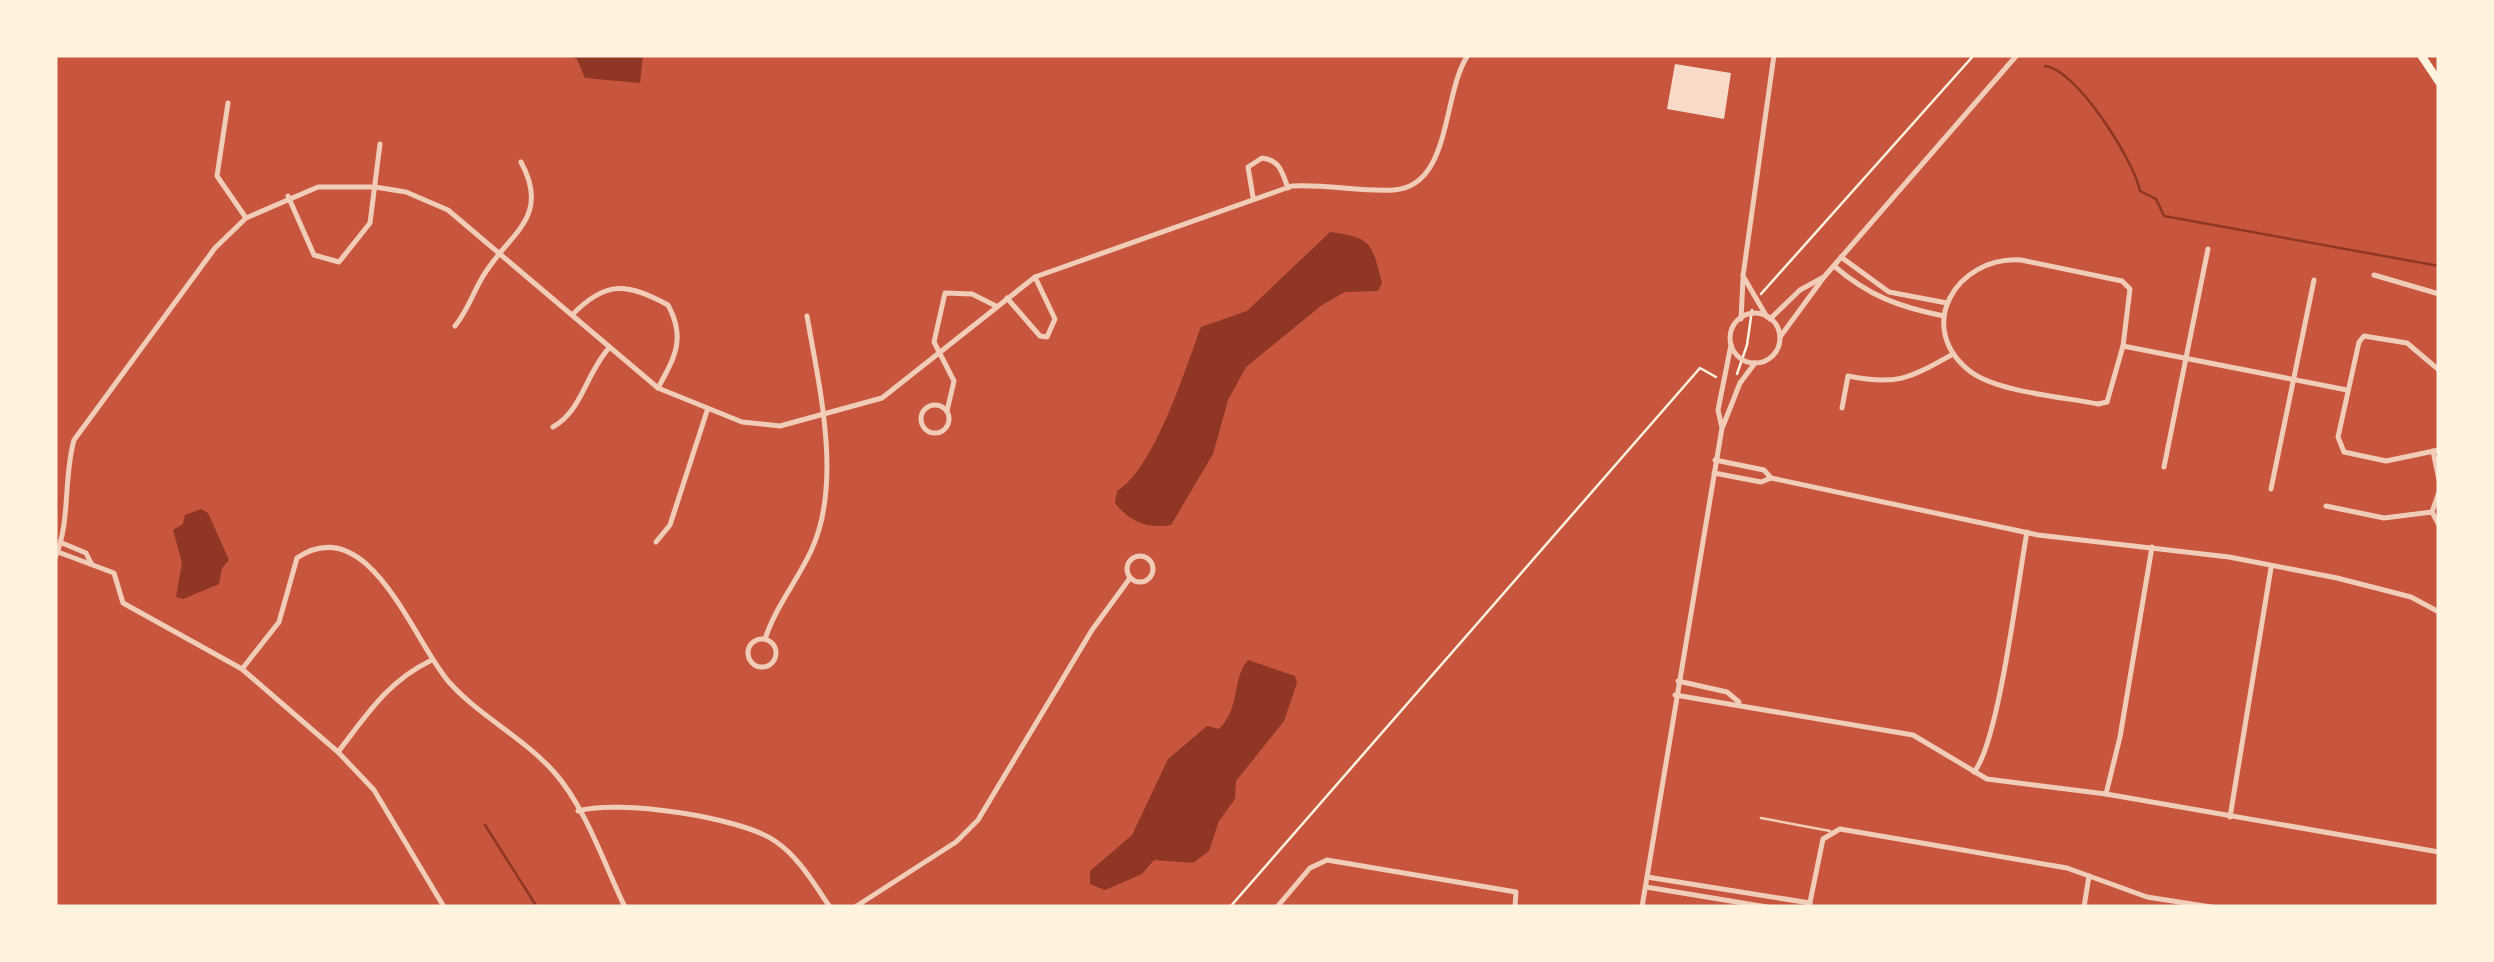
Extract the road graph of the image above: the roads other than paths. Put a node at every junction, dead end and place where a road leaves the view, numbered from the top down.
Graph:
1 (1468, 55) edge
2 (1774, 55) edge
3 (2016, 55) edge
4 (2421, 55) edge
5 (2439, 82) edge
6 (228, 103) dead end
7 (380, 144) dead end
8 (521, 162) dead end
9 (375, 187) junction
10 (1288, 188) junction
11 (288, 196) junction
12 (1254, 198) junction
13 (246, 218) junction
14 (2208, 250) dead end
15 (500, 254) junction
16 (1841, 258) junction
17 (1834, 266) junction
18 (1743, 276) junction
19 (1824, 276) junction
20 (2374, 276) dead end
21 (1034, 277) junction
22 (2314, 280) dead end
23 (2439, 294) edge
24 (1007, 298) junction
25 (1947, 303) junction
26 (996, 306) junction
27 (572, 315) junction
28 (806, 316) dead end
29 (1944, 316) junction
30 (1740, 318) junction
31 (1769, 318) junction
32 (455, 326) dead end
33 (1780, 337) junction
34 (1731, 344) junction
35 (2123, 346) junction
36 (609, 348) junction
37 (1953, 354) junction
38 (942, 355) junction
39 (2186, 358) junction
40 (1755, 363) junction
41 (2439, 369) edge
42 (2293, 380) junction
43 (658, 388) junction
44 (2347, 390) junction
45 (1842, 408) dead end
46 (707, 411) junction
47 (947, 411) junction
48 (824, 418) junction
49 (553, 427) dead end
50 (1722, 428) junction
51 (2436, 451) edge
52 (1716, 460) junction
53 (2164, 467) dead end
54 (1713, 473) junction
55 (1771, 478) junction
56 (2439, 480) edge
57 (2271, 489) dead end
58 (2439, 492) edge
59 (2326, 506) dead end
60 (2432, 512) junction
61 (2439, 525) edge
62 (2027, 532) junction
63 (62, 542) junction
64 (656, 542) dead end
65 (2152, 546) junction
66 (56, 555) edge
67 (91, 563) junction
68 (2272, 568) junction
69 (1130, 578) junction
70 (2439, 612) edge
71 (765, 639) junction
72 (431, 660) junction
73 (242, 670) junction
74 (1678, 681) junction
75 (1676, 695) junction
76 (1739, 702) junction
77 (338, 752) junction
78 (1974, 772) junction
79 (2106, 794) junction
80 (578, 812) junction
81 (2230, 817) junction
82 (1761, 818) dead end
83 (1830, 831) junction
84 (2439, 852) edge
85 (2089, 876) junction
86 (1647, 877) junction
87 (1646, 888) junction
88 (1809, 905) edge
89 (444, 907) edge
90 (626, 907) edge
91 (830, 907) edge
92 (854, 907) edge
93 (1277, 907) edge
94 (1514, 907) edge
95 (1642, 907) edge
96 (1767, 907) edge
97 (2084, 907) edge
98 (2211, 907) edge

1 - 10 street
2 - 18 street
3 - 16 street
4 - 5 highway
6 - 13 street
7 - 9 street
8 - 15 street
9 - 11 street
9 - 11 street
9 - 15 street
10 - 12 street
10 - 12 street
11 - 13 street
12 - 21 street
13 - 63 street
14 - 39 street
15 - 27 street
15 - 32 street
16 - 17 street
16 - 25 street
17 - 19 street
17 - 29 street
18 - 30 street
18 - 31 street
19 - 31 street
19 - 33 street
20 - 23 street
21 - 24 street
21 - 24 street
22 - 42 street
24 - 26 street
25 - 29 street
25 - 35 street
26 - 38 street
26 - 38 street
27 - 36 street
27 - 43 street
28 - 48 street
29 - 37 street
30 - 31 street
30 - 34 street
31 - 33 street
33 - 40 street
34 - 40 street
34 - 50 street
35 - 37 street
35 - 39 street
36 - 43 street
36 - 49 street
37 - 45 street
38 - 47 street
38 - 48 street
39 - 42 street
39 - 53 street
40 - 50 street
41 - 44 street
42 - 44 street
42 - 57 street
43 - 46 street
44 - 51 street
46 - 48 street
46 - 64 street
47 - 47 street
48 - 71 street
50 - 52 street
51 - 56 street
52 - 54 street
52 - 55 street
54 - 55 street
54 - 74 street
55 - 62 street
58 - 60 street
59 - 60 street
60 - 61 street
62 - 65 street
62 - 78 street
63 - 66 street
63 - 67 street
65 - 68 street
65 - 79 street
66 - 67 street
67 - 73 street
68 - 70 street
68 - 81 street
69 - 69 street
69 - 92 street
71 - 71 street
72 - 73 street
72 - 77 street
72 - 80 street
73 - 77 street
74 - 75 street
74 - 76 street
75 - 76 street
75 - 86 street
76 - 78 street
77 - 89 street
78 - 79 street
79 - 81 street
80 - 90 street
80 - 91 street
81 - 84 street
82 - 83 lane
83 - 85 street
83 - 88 street
85 - 97 street
85 - 98 street
86 - 87 street
86 - 88 street
87 - 95 street
87 - 96 street
93 - 94 street

